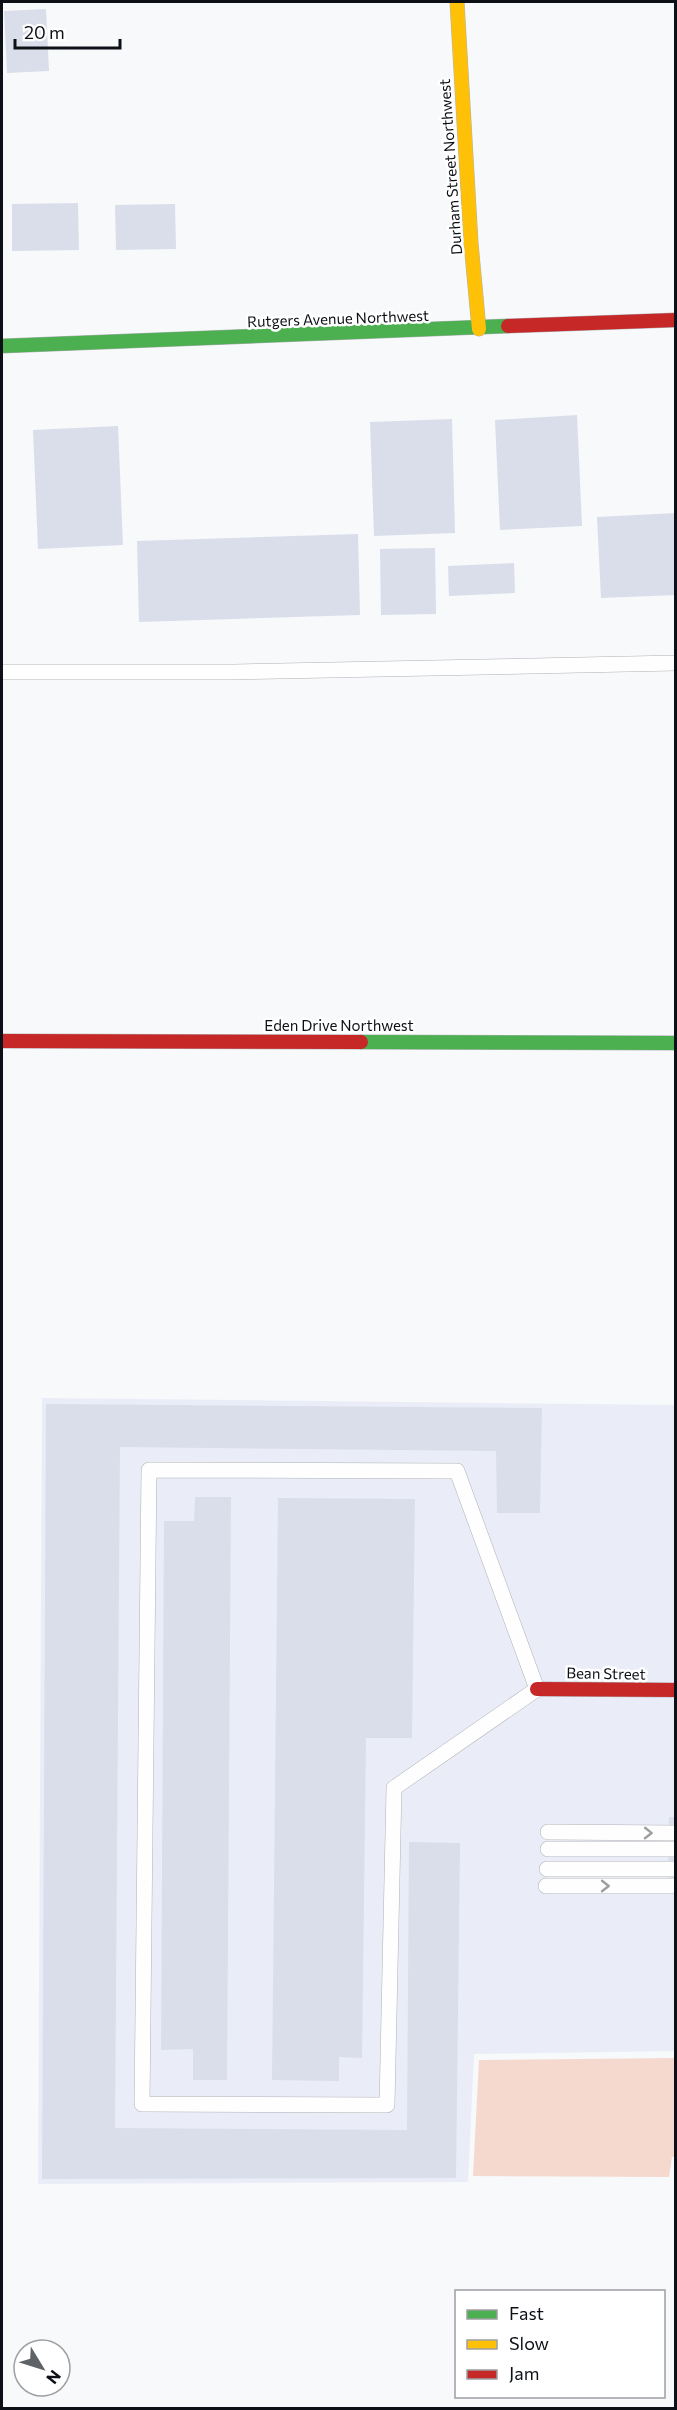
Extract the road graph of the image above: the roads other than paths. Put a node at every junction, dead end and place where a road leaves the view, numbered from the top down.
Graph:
1 (457, 2) edge
2 (675, 320) edge
3 (479, 329) junction
4 (2, 345) edge
5 (675, 663) edge
6 (2, 672) edge
7 (2, 1041) edge
8 (675, 1043) edge
9 (537, 1689) junction
10 (675, 1690) edge
11 (548, 1832) dead end
12 (675, 1833) edge
13 (548, 1849) dead end
14 (675, 1849) edge
15 (547, 1869) dead end
16 (675, 1869) edge
17 (546, 1886) dead end
18 (675, 1886) edge

1 - 3 street, Durham Street Northwest
2 - 3 street, Rutgers Avenue Northwest
3 - 4 street, Rutgers Avenue Northwest
5 - 6 lane
7 - 8 street, Eden Drive Northwest
9 - 9 lane
9 - 10 street, Bean Street
11 -> 12 lane
13 - 14 lane
15 - 16 lane
17 -> 18 lane

